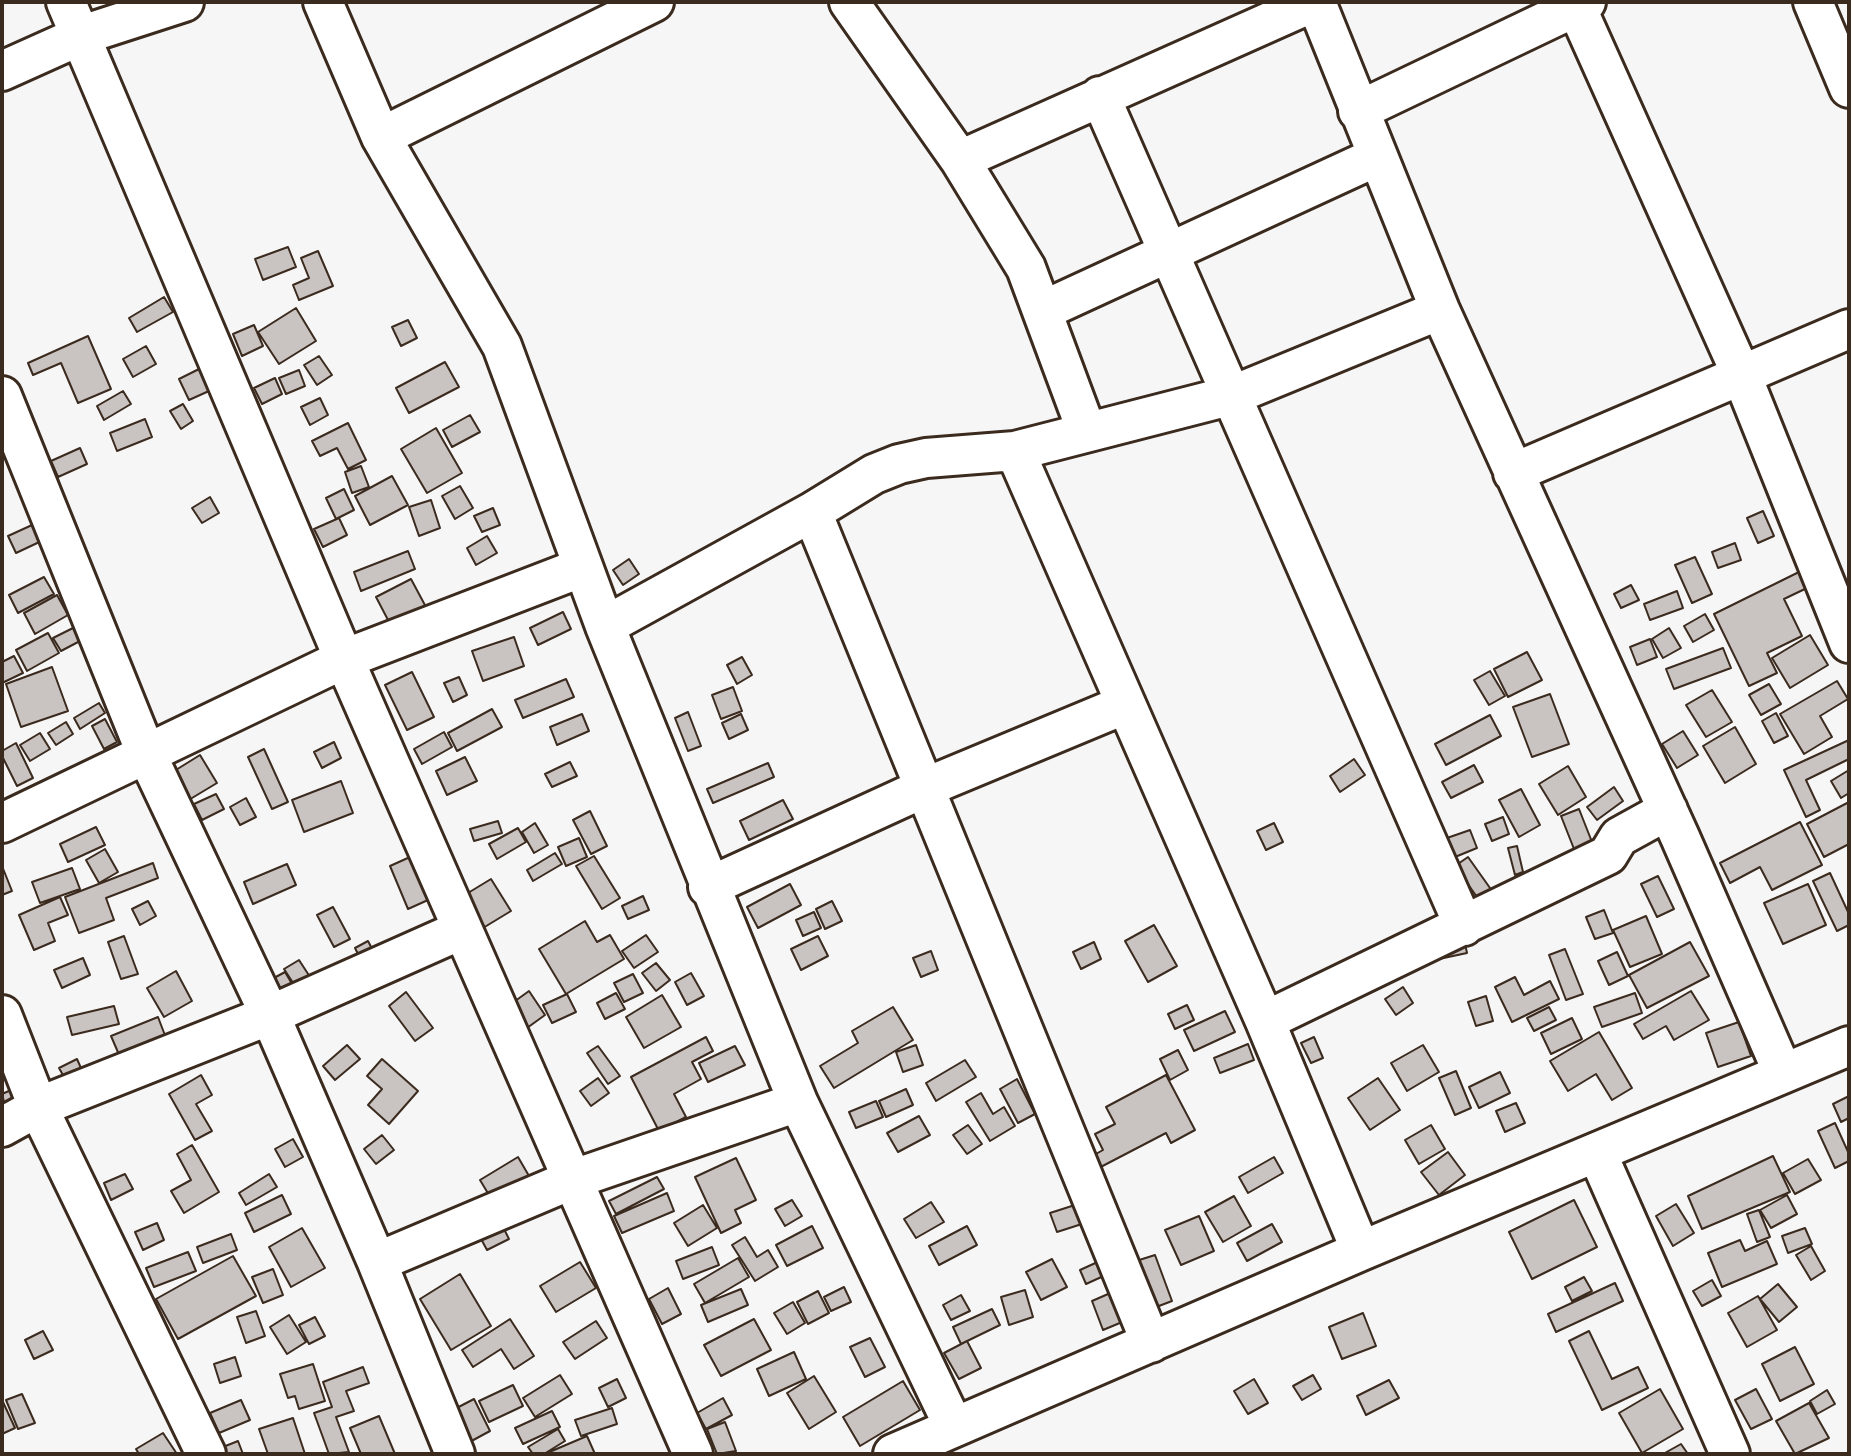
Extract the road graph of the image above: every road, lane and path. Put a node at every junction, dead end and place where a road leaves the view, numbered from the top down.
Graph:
1 (184, 2) edge
2 (323, 2) edge
3 (654, 2) edge
4 (849, 2) edge
5 (1315, 2) edge
6 (1578, 3) edge
7 (1828, 12) edge
8 (601, 13) edge
9 (74, 18) edge
10 (2, 71) edge
11 (1849, 88) edge
12 (1101, 96) junction
13 (1358, 111) junction
14 (381, 136) junction
15 (1376, 157) junction
16 (960, 160) junction
17 (1167, 252) junction
18 (1044, 310) junction
19 (1440, 310) junction
20 (1849, 329) edge
21 (1742, 376) junction
22 (1233, 395) junction
23 (2, 396) edge
24 (1087, 432) junction
25 (1015, 451) junction
26 (1513, 472) junction
27 (812, 512) junction
28 (583, 567) junction
29 (605, 626) junction
30 (1848, 637) edge
31 (344, 659) junction
32 (1126, 704) junction
33 (146, 753) junction
34 (924, 788) junction
35 (1668, 810) junction
36 (2, 823) edge
37 (708, 887) junction
38 (1464, 926) junction
39 (461, 930) junction
40 (2, 1015) edge
41 (270, 1015) junction
42 (1265, 1021) junction
43 (1849, 1046) edge
44 (1783, 1073) junction
45 (798, 1102) junction
46 (38, 1107) junction
47 (2, 1127) edge
48 (1597, 1153) junction
49 (571, 1181) junction
50 (1361, 1251) junction
51 (377, 1262) junction
52 (1151, 1343) junction
53 (954, 1427) junction
54 (206, 1454) edge
55 (455, 1454) edge
56 (693, 1454) edge
57 (893, 1454) edge
58 (1730, 1454) edge

1 - 9 street
2 - 14 street
3 - 8 street
4 - 16 street
5 - 12 street
5 - 13 street
6 - 13 street
6 - 21 street
7 - 11 street
8 - 14 street
9 - 10 street
9 - 31 street
12 - 16 street
12 - 17 street
13 - 15 street
14 - 28 street
15 - 17 street
15 - 19 street
16 - 18 street
17 - 18 street
17 - 22 street
18 - 24 street
19 - 22 street
19 - 26 street
20 - 21 street
21 - 26 street
21 - 30 street
22 - 24 street
22 - 38 street
23 - 33 street
24 - 25 street
25 - 27 street
25 - 32 street
26 - 35 street
27 - 29 street
27 - 34 street
28 - 29 street
28 - 31 street
29 - 37 street
31 - 33 street
31 - 39 street
32 - 34 street
32 - 42 street
33 - 36 street
33 - 41 street
34 - 37 street
34 - 52 street
35 - 38 street
35 - 44 street
37 - 45 street
38 - 42 street
39 - 41 street
39 - 49 street
40 - 46 street
41 - 46 street
41 - 51 street
42 - 50 street
43 - 44 street
44 - 48 street
45 - 49 street
45 - 53 street
46 - 47 street
46 - 54 street
48 - 50 street
48 - 58 street
49 - 51 street
49 - 56 street
50 - 52 street
51 - 55 street
52 - 53 street
53 - 57 street

